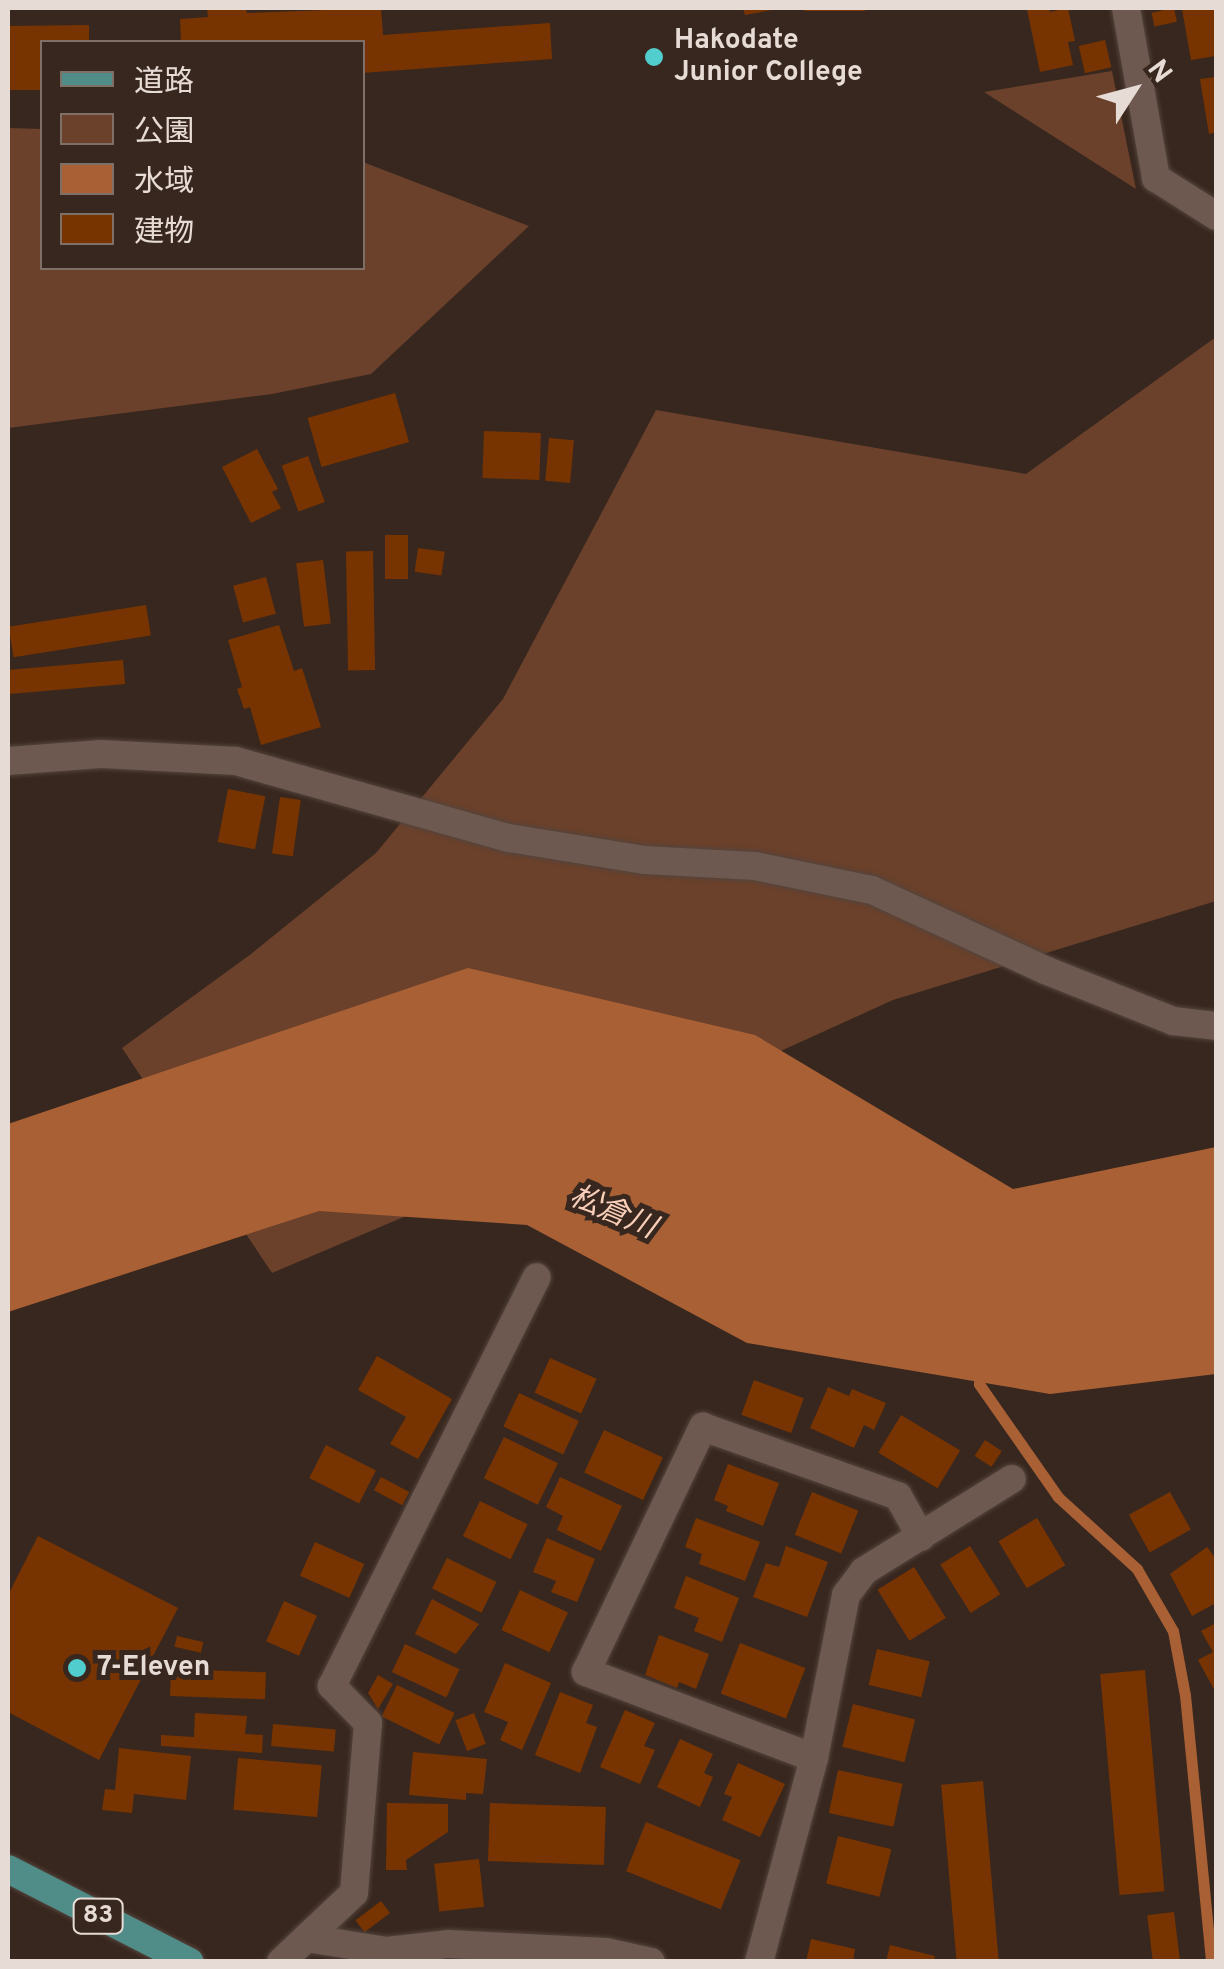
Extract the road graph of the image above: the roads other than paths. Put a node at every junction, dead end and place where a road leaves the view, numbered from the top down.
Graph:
1 (1126, 8) edge
2 (1216, 216) edge
3 (8, 761) edge
4 (1216, 1026) edge
5 (537, 1277) dead end
6 (1012, 1479) dead end
7 (921, 1537) junction
8 (814, 1758) junction
9 (8, 1869) edge
10 (306, 1938) junction
11 (190, 1962) edge
12 (281, 1962) edge
13 (650, 1962) edge
14 (759, 1962) edge

1 - 2 street
3 - 4 street
5 - 10 street
6 - 7 street
7 - 8 street
7 - 8 street
8 - 14 street
9 - 11 main road, 83
10 - 12 street
10 - 13 street

